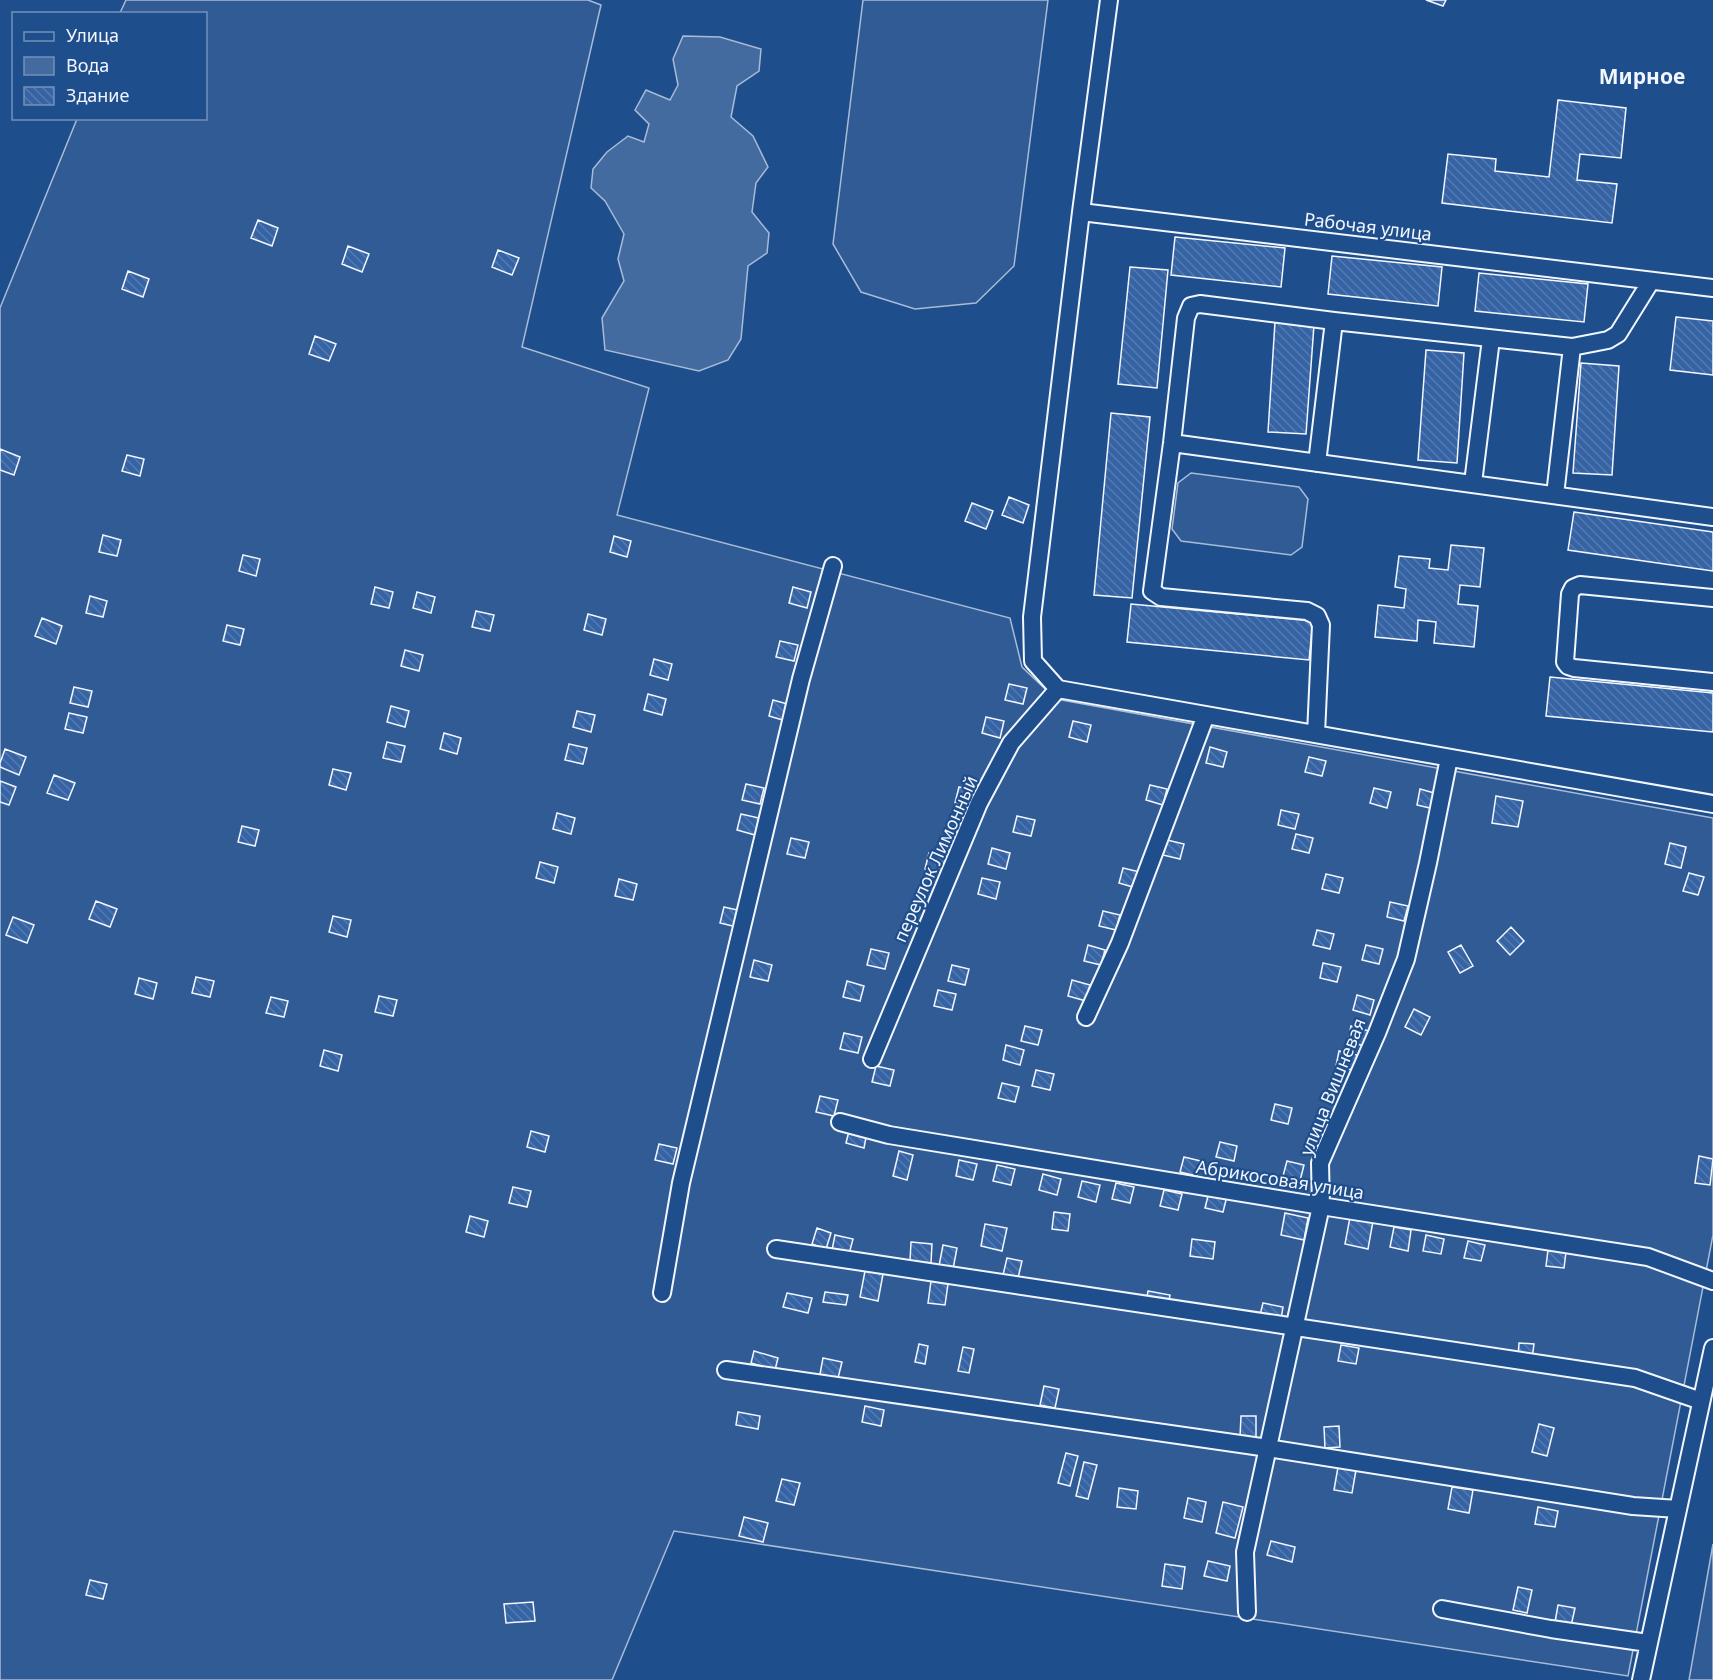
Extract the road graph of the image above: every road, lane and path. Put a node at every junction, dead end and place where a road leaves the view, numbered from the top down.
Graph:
1 (1109, 0) edge
2 (1080, 212) junction
3 (1651, 281) junction
4 (1713, 288) edge
5 (1334, 321) junction
6 (1491, 339) junction
7 (1572, 347) junction
8 (1172, 443) junction
9 (1317, 463) junction
10 (1473, 483) junction
11 (1555, 495) junction
12 (1713, 517) edge
13 (833, 566) dead end
14 (1713, 598) edge
15 (1713, 682) edge
16 (1058, 689) junction
17 (1206, 715) junction
18 (1316, 734) junction
19 (1449, 758) junction
20 (1713, 804) edge
21 (1086, 1017) dead end
22 (872, 1059) dead end
23 (840, 1122) dead end
24 (1321, 1206) junction
25 (776, 1249) dead end
26 (1713, 1281) edge
27 (662, 1293) dead end
28 (1294, 1327) junction
29 (1713, 1348) edge
30 (726, 1370) dead end
31 (1701, 1401) junction
32 (1268, 1448) junction
33 (1677, 1509) junction
34 (1442, 1609) dead end
35 (1247, 1612) dead end
36 (1648, 1642) junction
37 (1641, 1680) edge

1 - 2 street
2 - 3 street, Рабочая улица
2 - 16 street
3 - 4 street, Рабочая улица
3 - 7 street
5 - 6 street
5 - 8 street
5 - 9 street
6 - 7 street
6 - 10 street
7 - 11 street
8 - 9 street
8 - 18 street
9 - 10 street
10 - 11 street
11 - 12 street
13 - 27 street
14 - 15 street
16 - 17 street
16 - 22 street, переулок Лимонный
17 - 18 street
17 - 21 street
18 - 19 street
19 - 20 street
19 - 24 street, улица Вишневая
23 - 24 street, Абрикосовая улица
24 - 26 street, Абрикосовая улица
24 - 28 street, улица Вишневая
25 - 28 street
28 - 31 street
28 - 32 street, улица Вишневая
29 - 31 street
30 - 32 street
31 - 33 street
32 - 33 street
32 - 35 street, улица Вишневая
33 - 36 street
34 - 36 street
36 - 37 street

